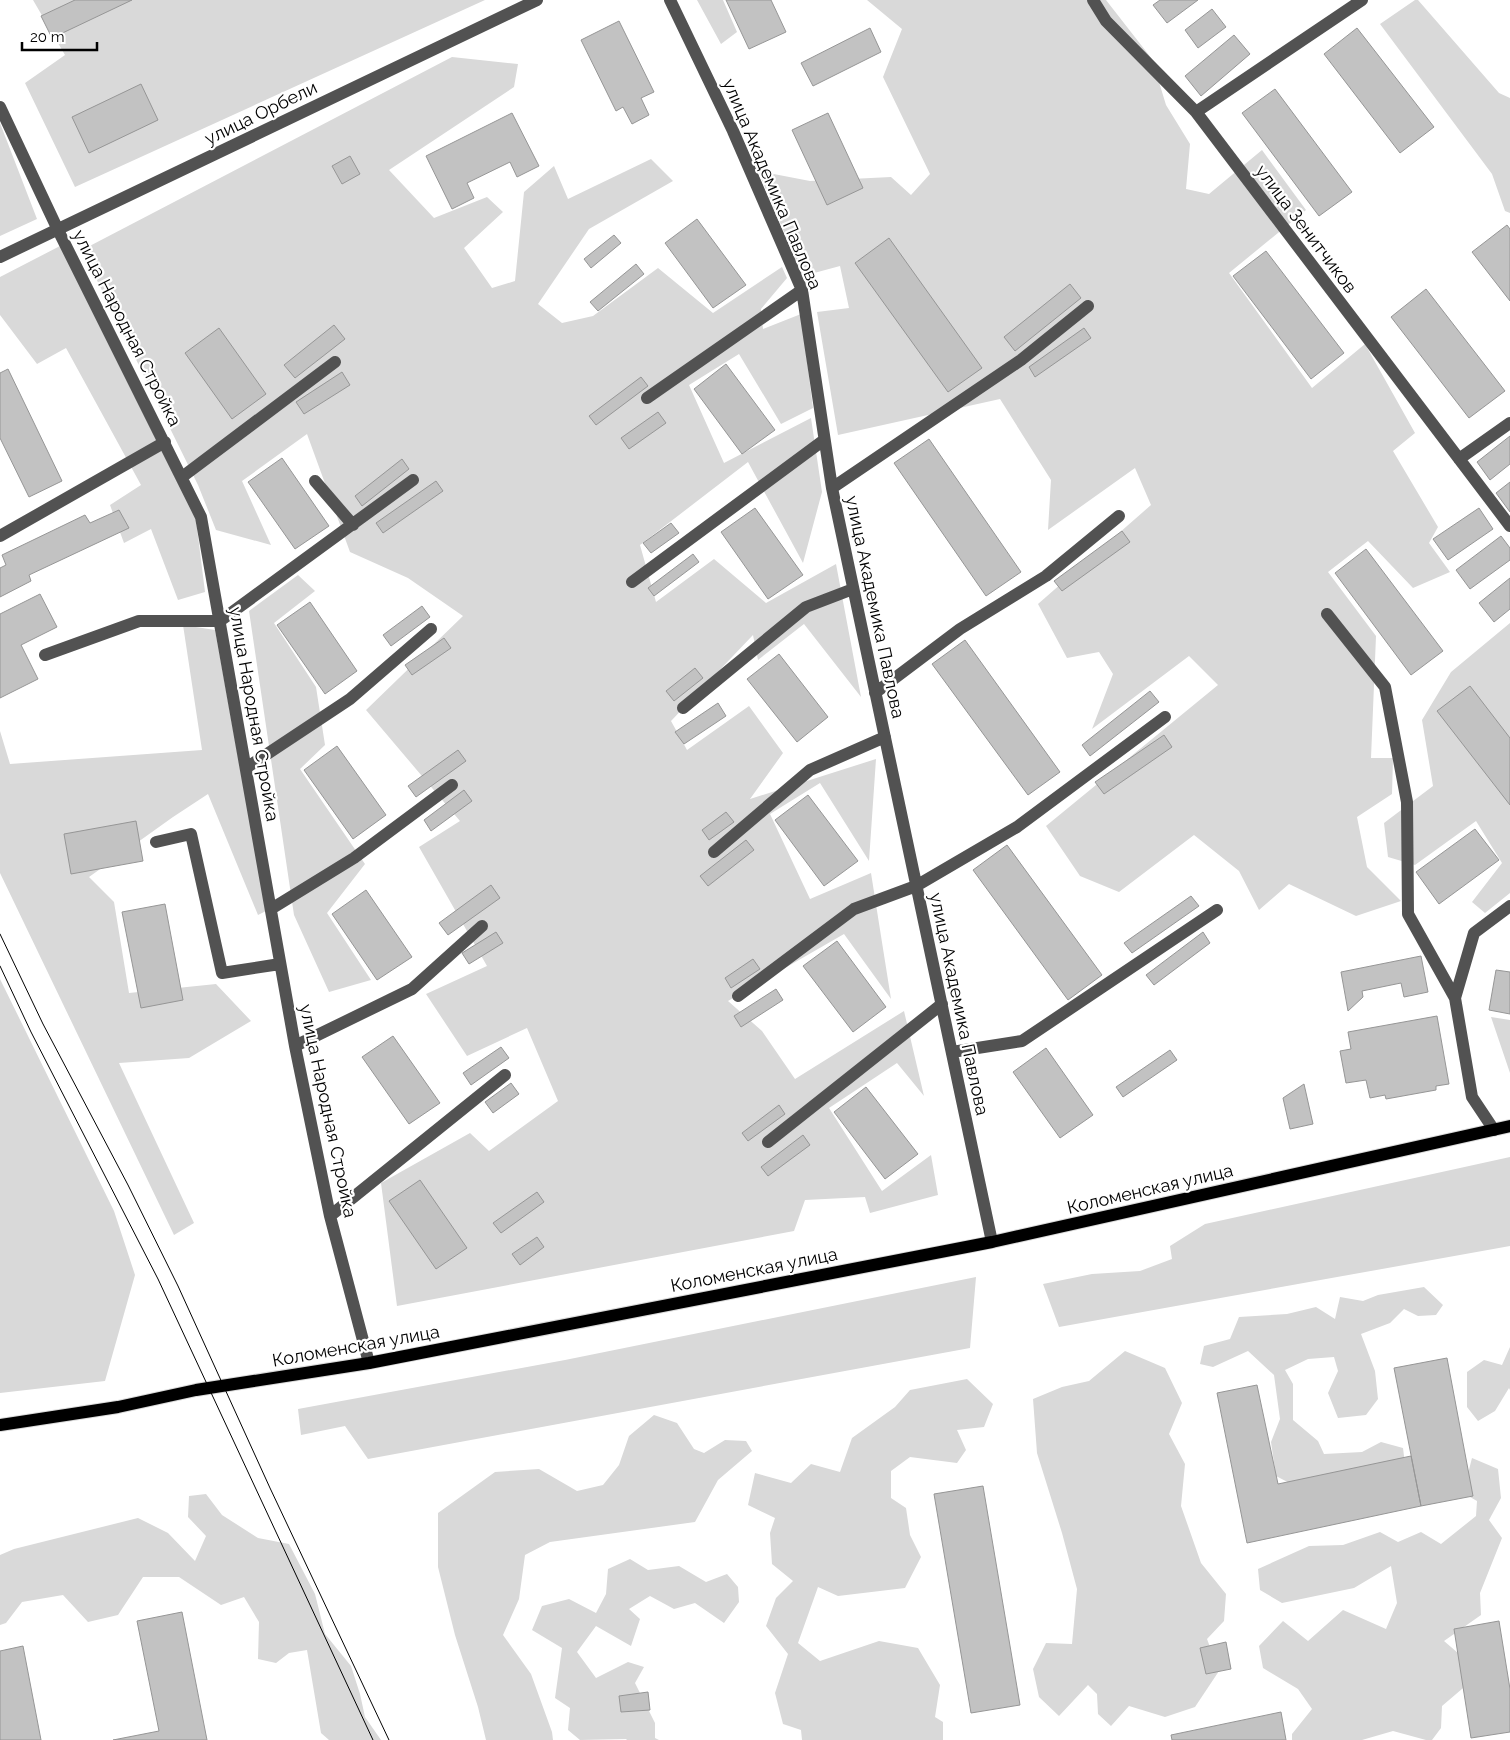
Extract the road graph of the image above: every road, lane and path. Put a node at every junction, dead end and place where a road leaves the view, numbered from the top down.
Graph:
1 (537, 0) edge
2 (670, 0) edge
3 (1093, 0) edge
4 (1362, 0) edge
5 (0, 107) edge
6 (1196, 112) junction
7 (58, 230) junction
8 (0, 257) edge
9 (802, 290) junction
10 (1088, 306) dead end
11 (335, 362) dead end
12 (646, 398) dead end
13 (1510, 423) edge
14 (824, 440) junction
15 (165, 442) junction
16 (1459, 459) junction
17 (182, 477) junction
18 (413, 480) dead end
19 (315, 481) dead end
20 (832, 488) junction
21 (1119, 516) dead end
22 (353, 526) junction
23 (1510, 526) edge
24 (0, 536) edge
25 (632, 582) dead end
26 (853, 589) junction
27 (1327, 614) dead end
28 (220, 621) junction
29 (431, 629) dead end
30 (45, 655) dead end
31 (875, 693) junction
32 (683, 708) dead end
33 (1165, 717) dead end
34 (885, 737) junction
35 (246, 768) junction
36 (452, 785) dead end
37 (156, 842) dead end
38 (714, 852) dead end
39 (916, 886) junction
40 (1510, 906) edge
41 (271, 908) junction
42 (1217, 910) dead end
43 (482, 926) dead end
44 (280, 964) junction
45 (738, 996) dead end
46 (1455, 998) junction
47 (942, 1004) junction
48 (295, 1046) junction
49 (952, 1052) junction
50 (505, 1075) dead end
51 (1510, 1126) edge
52 (1494, 1130) junction
53 (768, 1142) dead end
54 (330, 1216) junction
55 (992, 1242) junction
56 (369, 1363) junction
57 (0, 1425) edge

1 - 7 street, улица Орбели
2 - 9 street, улица Академика Павлова
3 - 6 street, улица Зенитчиков
4 - 6 street
5 - 7 street, улица Народная Стройка
6 - 16 street, улица Зенитчиков
7 - 8 street, улица Орбели
7 - 15 street, улица Народная Стройка
9 - 12 street
9 - 14 street, улица Академика Павлова
10 - 20 street
11 - 17 street
13 - 16 street
14 - 20 street, улица Академика Павлова
14 - 25 street
15 - 17 street, улица Народная Стройка
15 - 24 street
16 - 23 street, улица Зенитчиков
17 - 28 street, улица Народная Стройка
18 - 22 street
19 - 22 street
20 - 26 street, улица Академика Павлова
21 - 31 street
22 - 28 street
26 - 31 street, улица Академика Павлова
26 - 32 street
27 - 46 street
28 - 30 street
28 - 35 street, улица Народная Стройка
29 - 35 street
31 - 34 street, улица Академика Павлова
33 - 39 street
34 - 38 street
34 - 39 street, улица Академика Павлова
35 - 41 street, улица Народная Стройка
36 - 41 street
37 - 44 street
39 - 45 street
39 - 47 street, улица Академика Павлова
40 - 46 street
41 - 44 street, улица Народная Стройка
42 - 49 street
43 - 48 street
44 - 48 street, улица Народная Стройка
46 - 52 street
47 - 49 street, улица Академика Павлова
47 - 53 street
48 - 54 street, улица Народная Стройка
49 - 55 street, улица Академика Павлова
50 - 54 street
51 - 52 main road, Коломенская улица
52 - 55 main road, Коломенская улица
54 - 56 street, улица Народная Стройка
55 - 56 main road, Коломенская улица
56 - 57 main road, Коломенская улица

